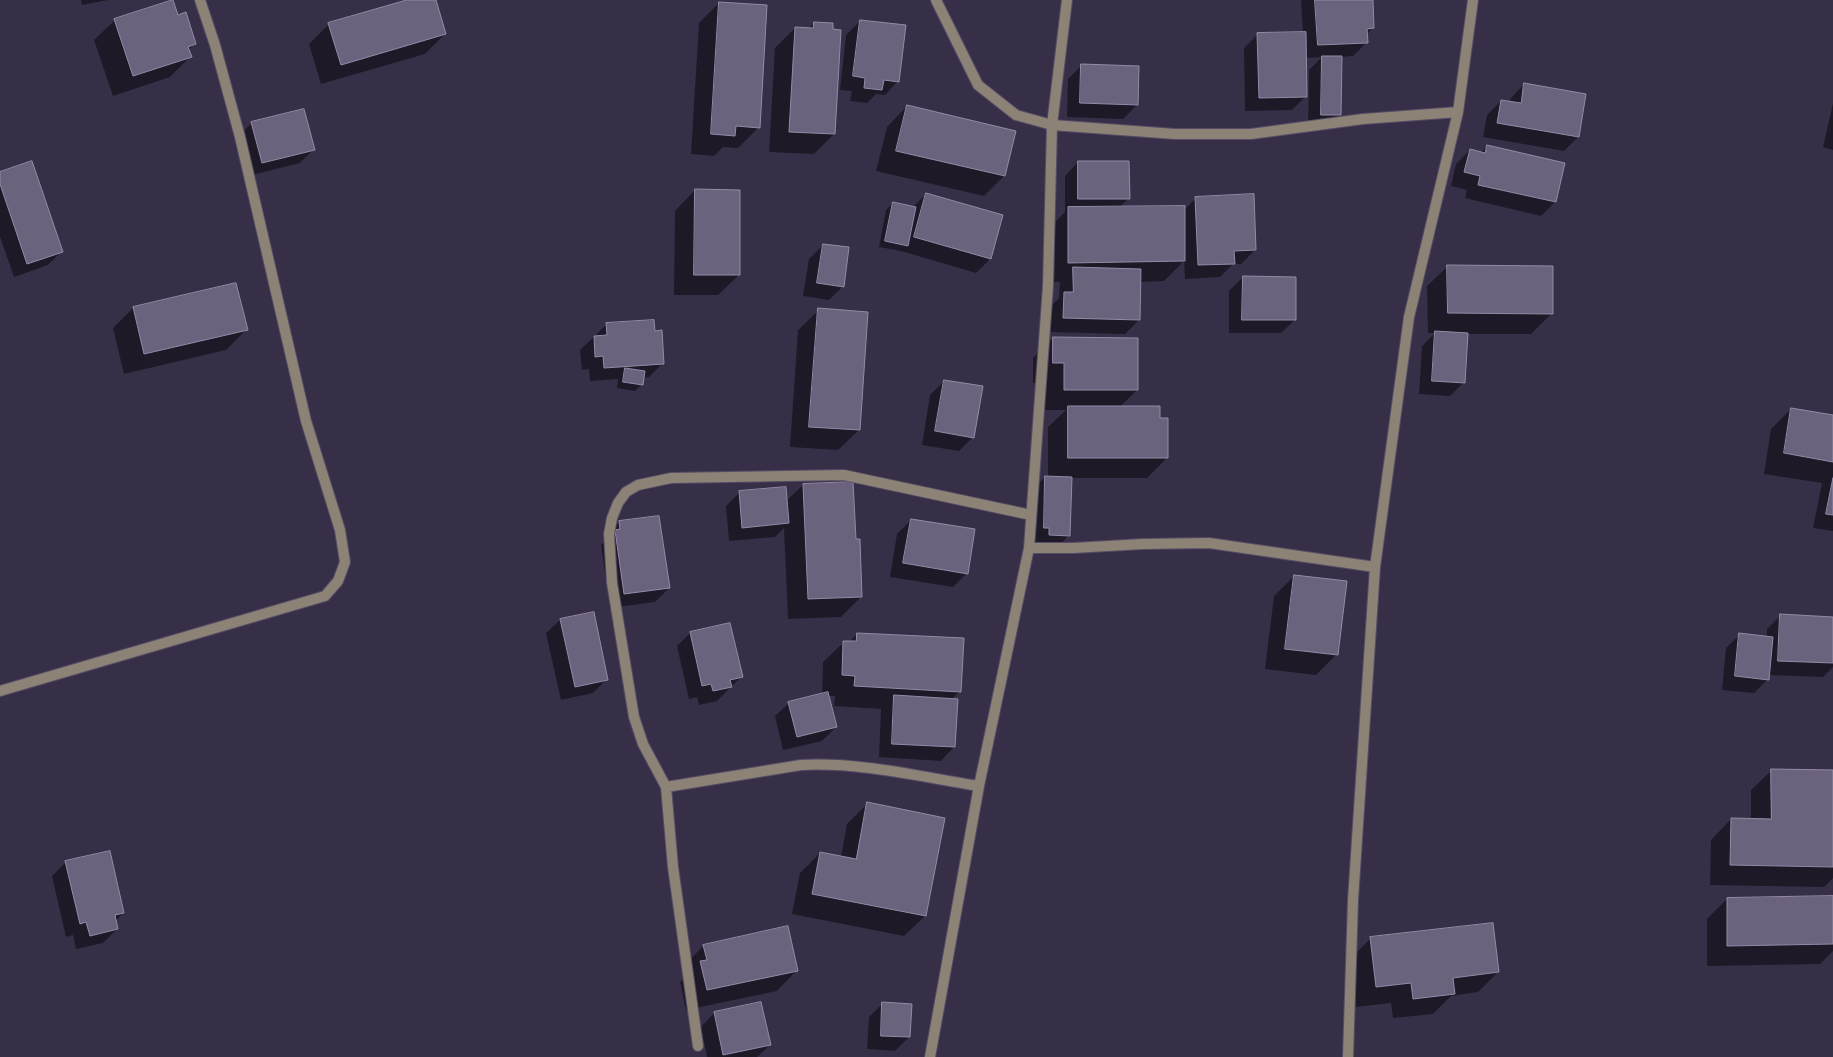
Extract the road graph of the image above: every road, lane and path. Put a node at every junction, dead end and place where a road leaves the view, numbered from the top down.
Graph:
1 (200, 0) edge
2 (936, 0) edge
3 (1067, 0) edge
4 (1473, 0) edge
5 (1458, 112) junction
6 (1052, 125) junction
7 (1032, 515) junction
8 (1029, 548) junction
9 (1375, 567) junction
10 (0, 691) edge
11 (979, 786) junction
12 (666, 787) junction
13 (698, 1046) dead end
14 (930, 1057) edge
15 (1348, 1057) edge

1 - 10 street
2 - 6 street
3 - 6 street
4 - 5 street
5 - 6 street
5 - 9 street
6 - 7 street
7 - 8 street
7 - 12 street
8 - 9 street
8 - 11 street
9 - 15 street
11 - 12 street
11 - 14 street
12 - 13 street

